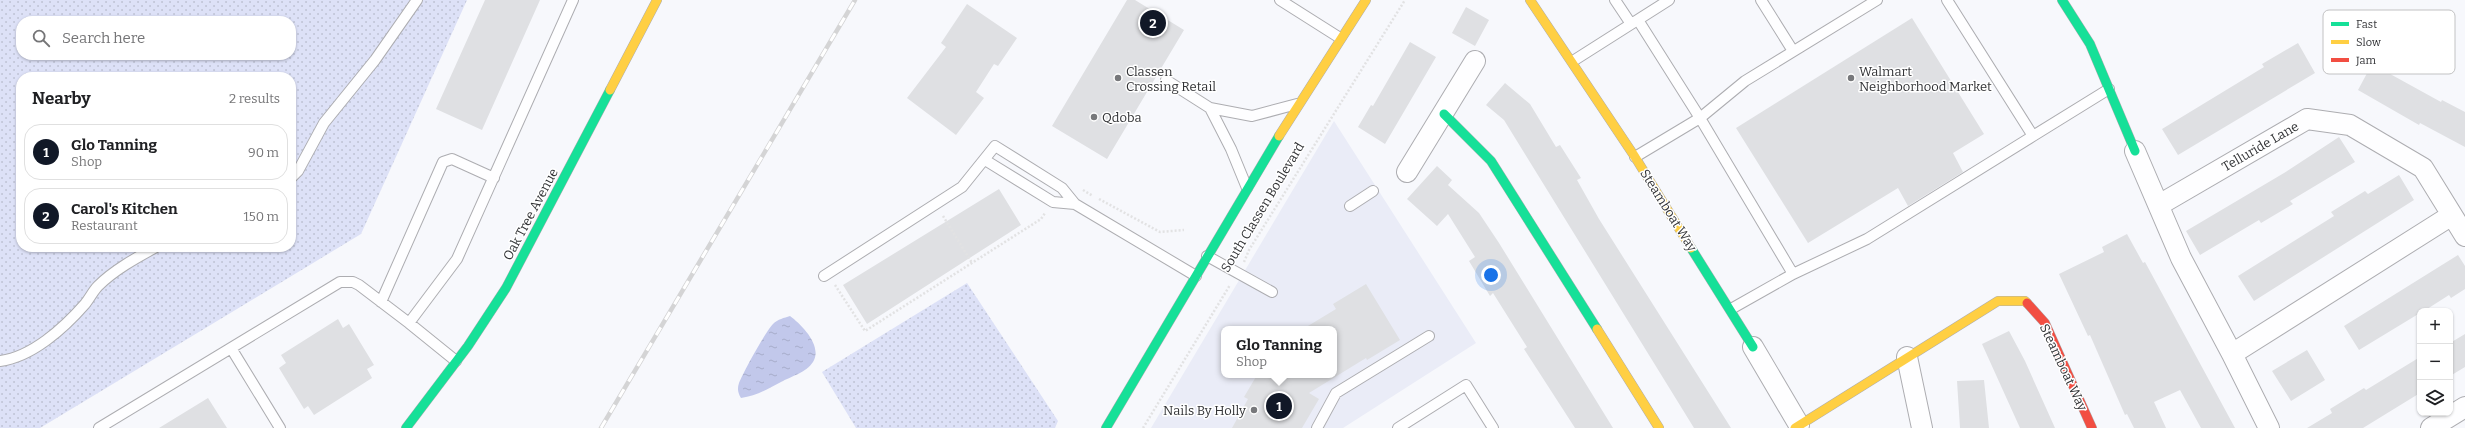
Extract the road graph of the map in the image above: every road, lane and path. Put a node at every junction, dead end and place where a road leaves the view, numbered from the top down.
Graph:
1 (417, 0) edge
2 (573, 0) edge
3 (657, 0) edge
4 (1280, 0) edge
5 (1366, 0) edge
6 (1405, 0) edge
7 (1530, 0) edge
8 (1616, 0) edge
9 (1669, 0) edge
10 (1761, 0) edge
11 (1877, 0) edge
12 (1947, 0) edge
13 (2062, 0) edge
14 (1634, 22) junction
15 (1340, 38) junction
16 (1793, 51) junction
17 (1475, 61) dead end
18 (1573, 61) junction
19 (1166, 80) dead end
20 (2109, 88) junction
21 (1299, 103) junction
22 (1210, 108) junction
23 (1444, 114) junction
24 (1700, 118) junction
25 (2033, 136) junction
26 (2135, 151) joint
27 (1635, 157) junction
28 (985, 160) junction
29 (1407, 172) dead end
30 (296, 173) edge
31 (494, 178) junction
32 (1083, 189) dead end
33 (1247, 189) junction
34 (1373, 191) dead end
35 (1053, 202) junction
36 (1075, 204) junction
37 (2159, 205) junction
38 (1350, 206) dead end
39 (940, 213) dead end
40 (2452, 215) junction
41 (1184, 230) dead end
42 (2465, 236) edge
43 (147, 252) edge
44 (1207, 256) junction
45 (972, 263) junction
46 (1237, 273) junction
47 (1793, 274) junction
48 (1196, 276) junction
49 (828, 278) joint
50 (1272, 292) dead end
51 (381, 302) junction
52 (1731, 309) junction
53 (409, 323) junction
54 (1429, 336) dead end
55 (1754, 347) joint
56 (230, 348) junction
57 (2232, 354) junction
58 (1907, 357) junction
59 (0, 361) edge
60 (456, 361) junction
61 (2465, 406) edge
62 (1797, 427) edge
63 (99, 428) edge
64 (280, 428) edge
65 (406, 428) edge
66 (1106, 428) edge
67 (1143, 428) edge
68 (1317, 428) edge
69 (1398, 428) edge
70 (1493, 428) edge
71 (1659, 428) edge
72 (1922, 428) edge
73 (2092, 428) edge
74 (2269, 428) edge
75 (2431, 428) edge

1 - 30 lane
2 - 31 lane
3 - 60 street, Oak Tree Avenue
4 - 15 lane
5 - 15 street, South Classen Boulevard
6 - 46 path, South Classen Boulevard
7 - 18 street, Steamboat Way
8 - 14 lane
9 - 14 lane
10 - 16 lane
11 - 16 lane
12 - 25 lane
13 - 20 street
14 - 18 lane
14 - 24 lane
15 - 21 street, South Classen Boulevard
16 - 24 lane
17 - 23 street
18 - 27 street, Steamboat Way
19 - 22 lane
20 - 25 lane
20 - 26 street
21 - 22 lane
21 - 33 street, South Classen Boulevard
22 - 33 lane
23 - 29 street
23 - 71 street
24 - 27 lane
24 - 47 lane
25 - 47 lane
26 - 37 street
27 - 52 street, Steamboat Way
28 - 35 lane
28 - 36 lane
28 - 49 lane
31 - 51 lane
31 - 53 lane
32 - 41 path
33 - 44 street, South Classen Boulevard
34 - 38 lane
35 - 36 lane
35 - 45 path
36 - 48 lane
37 - 40 street, Telluride Lane
37 - 57 street
39 - 45 path
40 - 42 street, Telluride Lane
40 - 57 street
43 - 59 lane
44 - 46 lane
44 - 48 street, South Classen Boulevard
45 - 49 path
46 - 50 lane
46 - 67 path, South Classen Boulevard
47 - 52 lane
48 - 66 street, South Classen Boulevard
51 - 53 lane
51 - 56 lane
52 - 55 street, Steamboat Way
53 - 60 lane
54 - 68 lane
55 - 62 street, Steamboat Way
56 - 63 lane
56 - 64 lane
57 - 74 street
58 - 62 street, Steamboat Way
58 - 72 street
58 - 73 street, Steamboat Way
60 - 65 street, Oak Tree Avenue
61 - 75 street
69 - 70 lane

